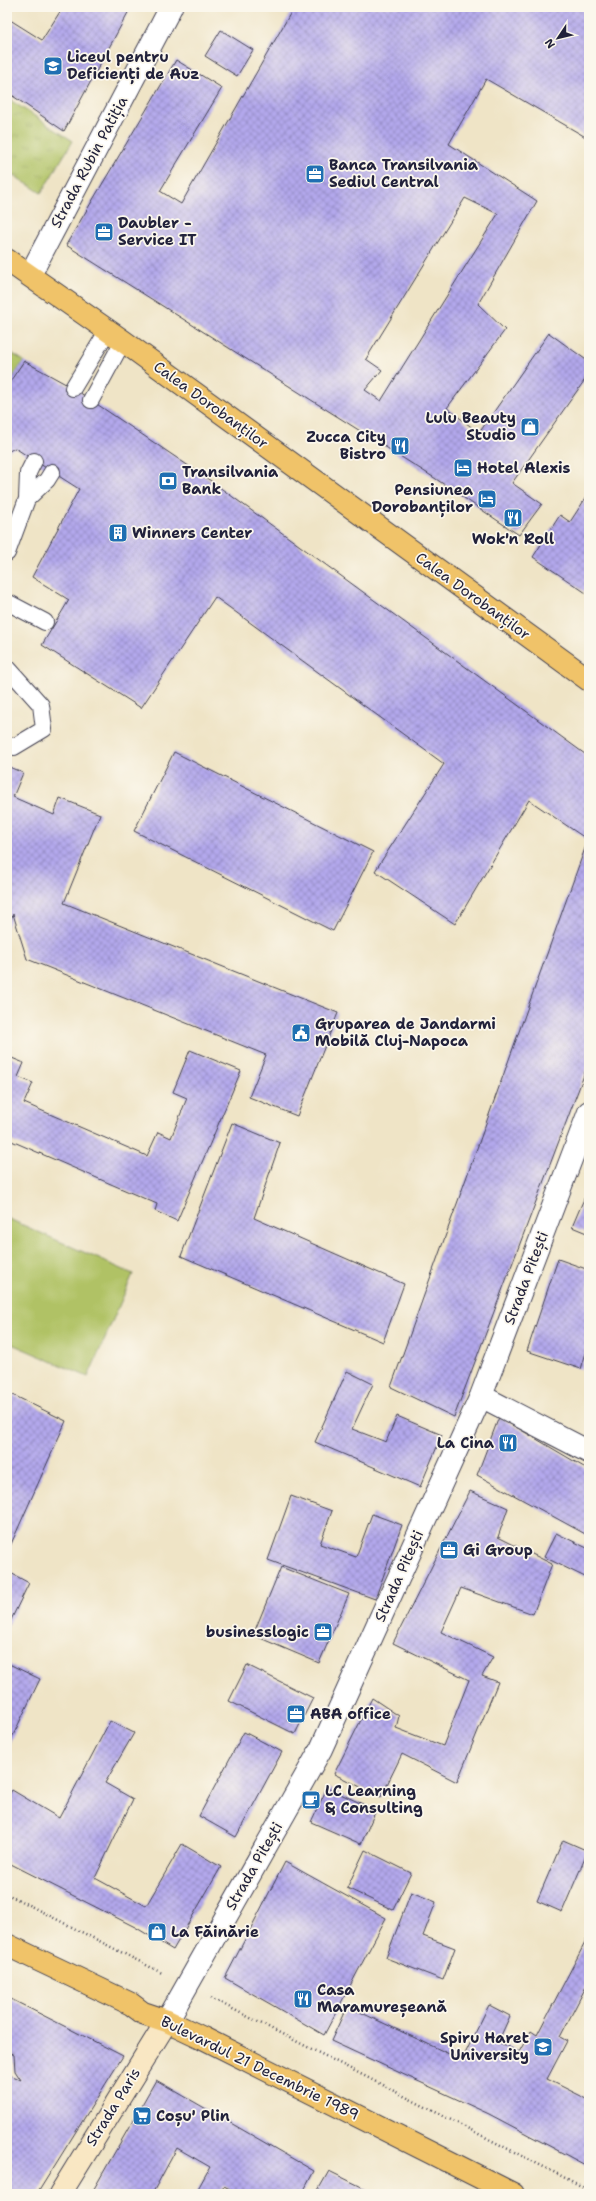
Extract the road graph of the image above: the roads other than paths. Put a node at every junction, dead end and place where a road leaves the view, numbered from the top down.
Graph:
1 (171, 7) edge
2 (7, 260) edge
3 (30, 274) junction
4 (115, 335) junction
5 (73, 388) dead end
6 (91, 400) dead end
7 (34, 460) dead end
8 (52, 472) dead end
9 (27, 499) junction
10 (7, 553) edge
11 (7, 602) edge
12 (45, 622) dead end
13 (7, 667) edge
14 (587, 675) edge
15 (7, 744) edge
16 (589, 1112) edge
17 (481, 1396) junction
18 (589, 1452) edge
19 (7, 1945) edge
20 (167, 2020) junction
21 (60, 2194) edge
22 (513, 2194) edge

1 - 3 street, Strada Rubin Patiția
2 - 3 main road, Calea Dorobanților
3 - 4 main road, Calea Dorobanților
4 - 5 lane
4 - 6 lane
4 - 14 main road, Calea Dorobanților
7 - 9 lane
8 - 9 lane
9 - 10 lane
11 - 12 lane
13 - 15 lane
16 - 17 street, Strada Pitești
17 - 18 street
17 - 20 street, Strada Pitești
19 - 20 main road, Bulevardul 21 Decembrie 1989
20 - 21 street, Strada Paris
20 - 22 main road, Bulevardul 21 Decembrie 1989

